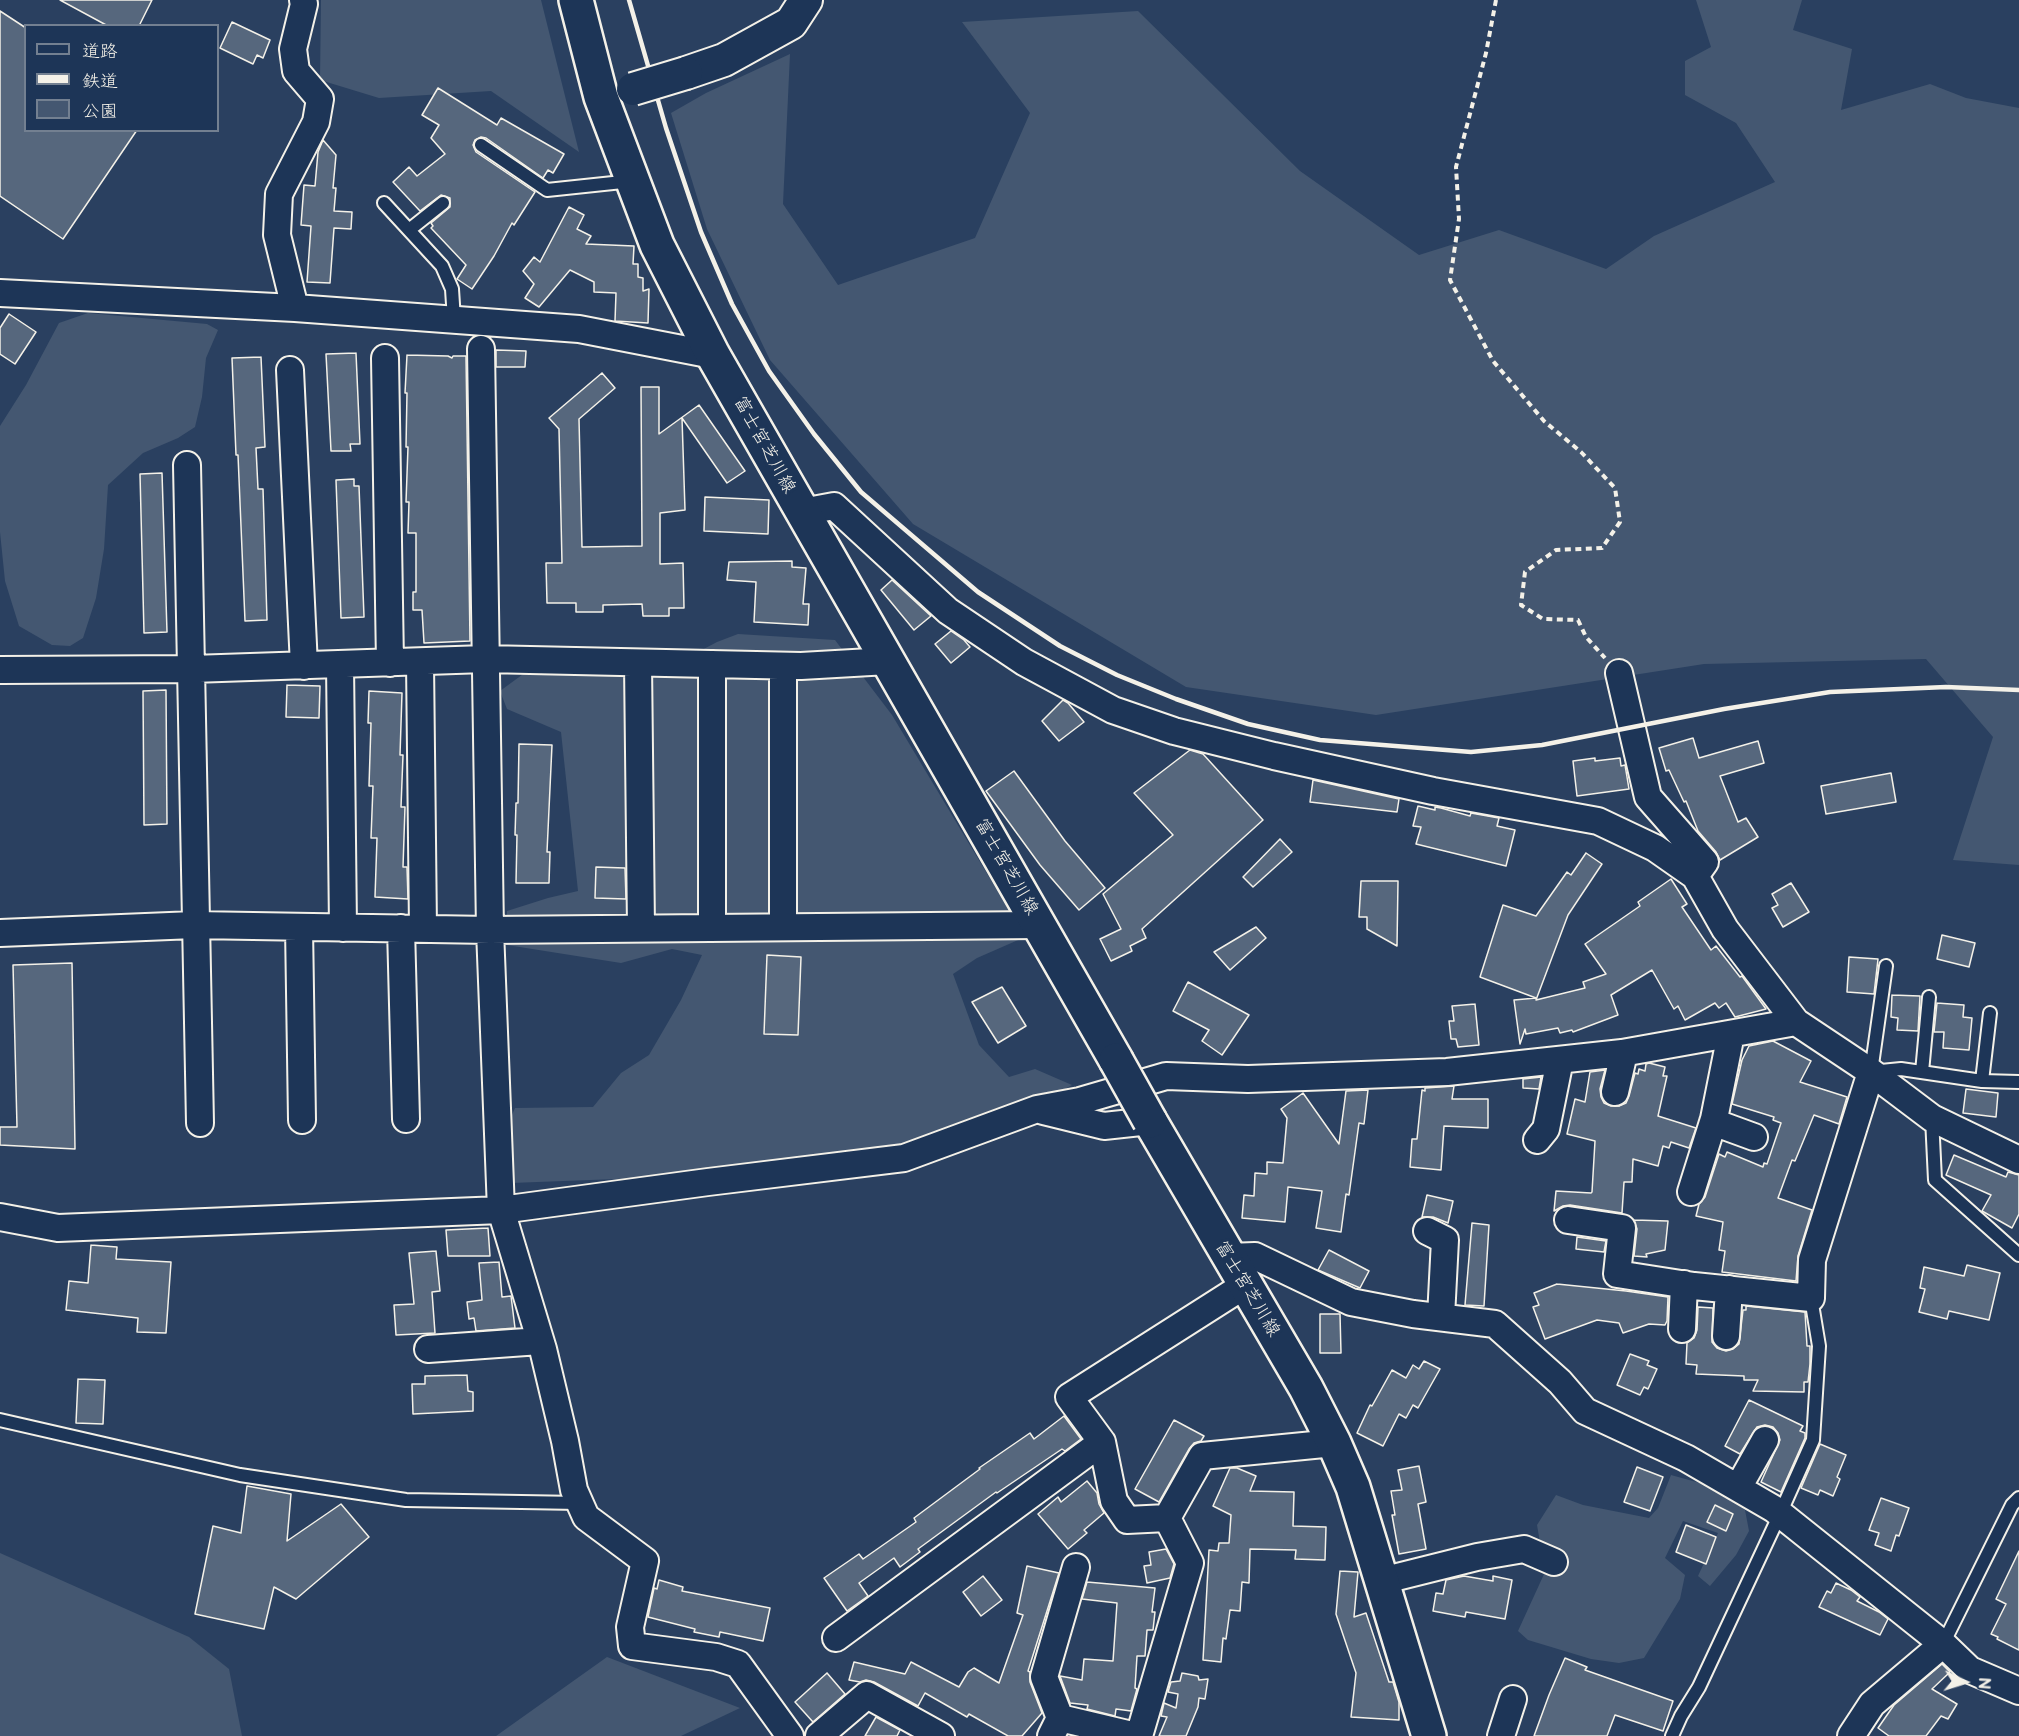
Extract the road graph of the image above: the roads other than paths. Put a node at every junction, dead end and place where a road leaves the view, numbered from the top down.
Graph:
1 (303, 0) edge
2 (576, 0) edge
3 (806, 0) edge
4 (601, 97) junction
5 (482, 145) dead end
6 (633, 181) junction
7 (384, 203) dead end
8 (442, 203) dead end
9 (410, 230) junction
10 (0, 293) edge
11 (295, 308) junction
12 (454, 320) junction
13 (480, 348) dead end
14 (713, 355) junction
15 (385, 358) dead end
16 (290, 370) dead end
17 (187, 465) dead end
18 (802, 512) junction
19 (485, 659) junction
20 (888, 661) junction
21 (420, 662) junction
22 (390, 663) junction
23 (638, 663) junction
24 (340, 664) junction
25 (712, 664) junction
26 (304, 666) junction
27 (783, 666) junction
28 (192, 669) junction
29 (0, 670) edge
30 (1619, 673) road end
31 (1695, 876) junction
32 (194, 925) junction
33 (1039, 925) junction
34 (299, 927) junction
35 (783, 927) junction
36 (343, 928) junction
37 (412, 928) junction
38 (641, 928) junction
39 (712, 928) junction
40 (490, 930) junction
41 (0, 933) edge
42 (1886, 966) dead end
43 (1929, 997) dead end
44 (1990, 1012) dead end
45 (1796, 1022) junction
46 (1731, 1034) junction
47 (1624, 1053) junction
48 (1560, 1060) junction
49 (1871, 1072) junction
50 (1922, 1072) junction
51 (1982, 1081) junction
52 (2019, 1082) edge
53 (1616, 1092) dead end
54 (1037, 1109) junction
55 (1932, 1118) junction
56 (406, 1119) dead end
57 (302, 1120) dead end
58 (1150, 1121) junction
59 (1713, 1122) junction
60 (200, 1124) dead end
61 (1754, 1137) dead end
62 (1537, 1140) dead end
63 (2019, 1160) edge
64 (1691, 1192) dead end
65 (501, 1210) junction
66 (0, 1218) edge
67 (1568, 1220) dead end
68 (1427, 1231) dead end
69 (2019, 1255) edge
70 (1228, 1257) junction
71 (1684, 1284) junction
72 (1245, 1285) junction
73 (1729, 1289) junction
74 (1811, 1298) junction
75 (1441, 1317) junction
76 (1682, 1329) dead end
77 (1726, 1336) dead end
78 (540, 1341) junction
79 (428, 1349) dead end
80 (0, 1420) edge
81 (1765, 1440) dead end
82 (1102, 1442) junction
83 (1334, 1443) junction
84 (1738, 1488) junction
85 (2019, 1498) edge
86 (579, 1503) junction
87 (1780, 1514) junction
88 (1167, 1518) junction
89 (1554, 1562) dead end
90 (1076, 1568) dead end
91 (1381, 1581) junction
92 (836, 1638) dead end
93 (1943, 1644) junction
94 (2019, 1691) edge
95 (1513, 1699) dead end
96 (1055, 1727) edge
97 (790, 1736) edge
98 (819, 1736) edge
99 (941, 1736) edge
100 (1138, 1736) edge
101 (1429, 1736) edge
102 (1501, 1736) edge
103 (1672, 1736) edge
104 (1851, 1736) edge

1 - 11 street
2 - 4 main road, 富士宮芝川線
3 - 4 street, bridge
4 - 6 main road, 富士宮芝川線
5 - 6 lane
6 - 14 main road, 富士宮芝川線
7 - 9 lane
8 - 9 lane
9 - 12 lane
10 - 11 street
11 - 12 street
12 - 14 street
13 - 19 street
14 - 18 main road, 富士宮芝川線
15 - 22 street
16 - 26 street
17 - 28 street
18 - 20 main road, 富士宮芝川線
18 - 31 street
19 - 21 street
19 - 23 street
19 - 40 street
20 - 27 street
20 - 33 main road, 富士宮芝川線
21 - 22 street
21 - 37 street
22 - 24 street
23 - 25 street
23 - 38 street
24 - 26 street
24 - 36 street
25 - 27 street
25 - 39 street
26 - 28 street
27 - 35 street
28 - 29 street
28 - 32 street
30 - 31 street
31 - 45 street
32 - 34 street
32 - 41 street
32 - 60 street
33 - 35 street
33 - 58 main road, 富士宮芝川線, bridge
34 - 36 street
34 - 57 street
35 - 39 street
36 - 37 street
37 - 40 street
37 - 56 street
38 - 39 street
38 - 40 street
40 - 65 street
42 - 49 lane
43 - 50 lane
44 - 51 lane
45 - 46 street
45 - 49 street
46 - 47 street
46 - 59 street
47 - 48 street
47 - 53 street
48 - 54 street
48 - 62 street
49 - 50 lane
49 - 55 street
49 - 74 street
50 - 51 lane
51 - 52 lane
54 - 58 street
54 - 65 street
55 - 63 street
55 - 69 lane
58 - 70 main road, 富士宮芝川線
59 - 61 street
59 - 64 street
65 - 66 street
65 - 78 street
67 - 71 street
68 - 75 street
70 - 72 main road, 富士宮芝川線
70 - 75 street
71 - 73 street
71 - 76 street
72 - 82 street
72 - 83 main road, 富士宮芝川線
73 - 74 street
73 - 77 street
74 - 87 lane
75 - 84 street
78 - 79 street
78 - 86 street
80 - 86 lane
81 - 84 street
82 - 88 street
82 - 92 street
83 - 88 street
83 - 91 main road, 富士宮芝川線
84 - 87 street
85 - 93 lane
86 - 97 street
87 - 93 street
87 - 103 lane
88 - 100 street
89 - 91 street
90 - 96 street
91 - 101 main road, 富士宮芝川線
93 - 94 street
93 - 104 street
95 - 102 street
96 - 100 street
98 - 99 street

